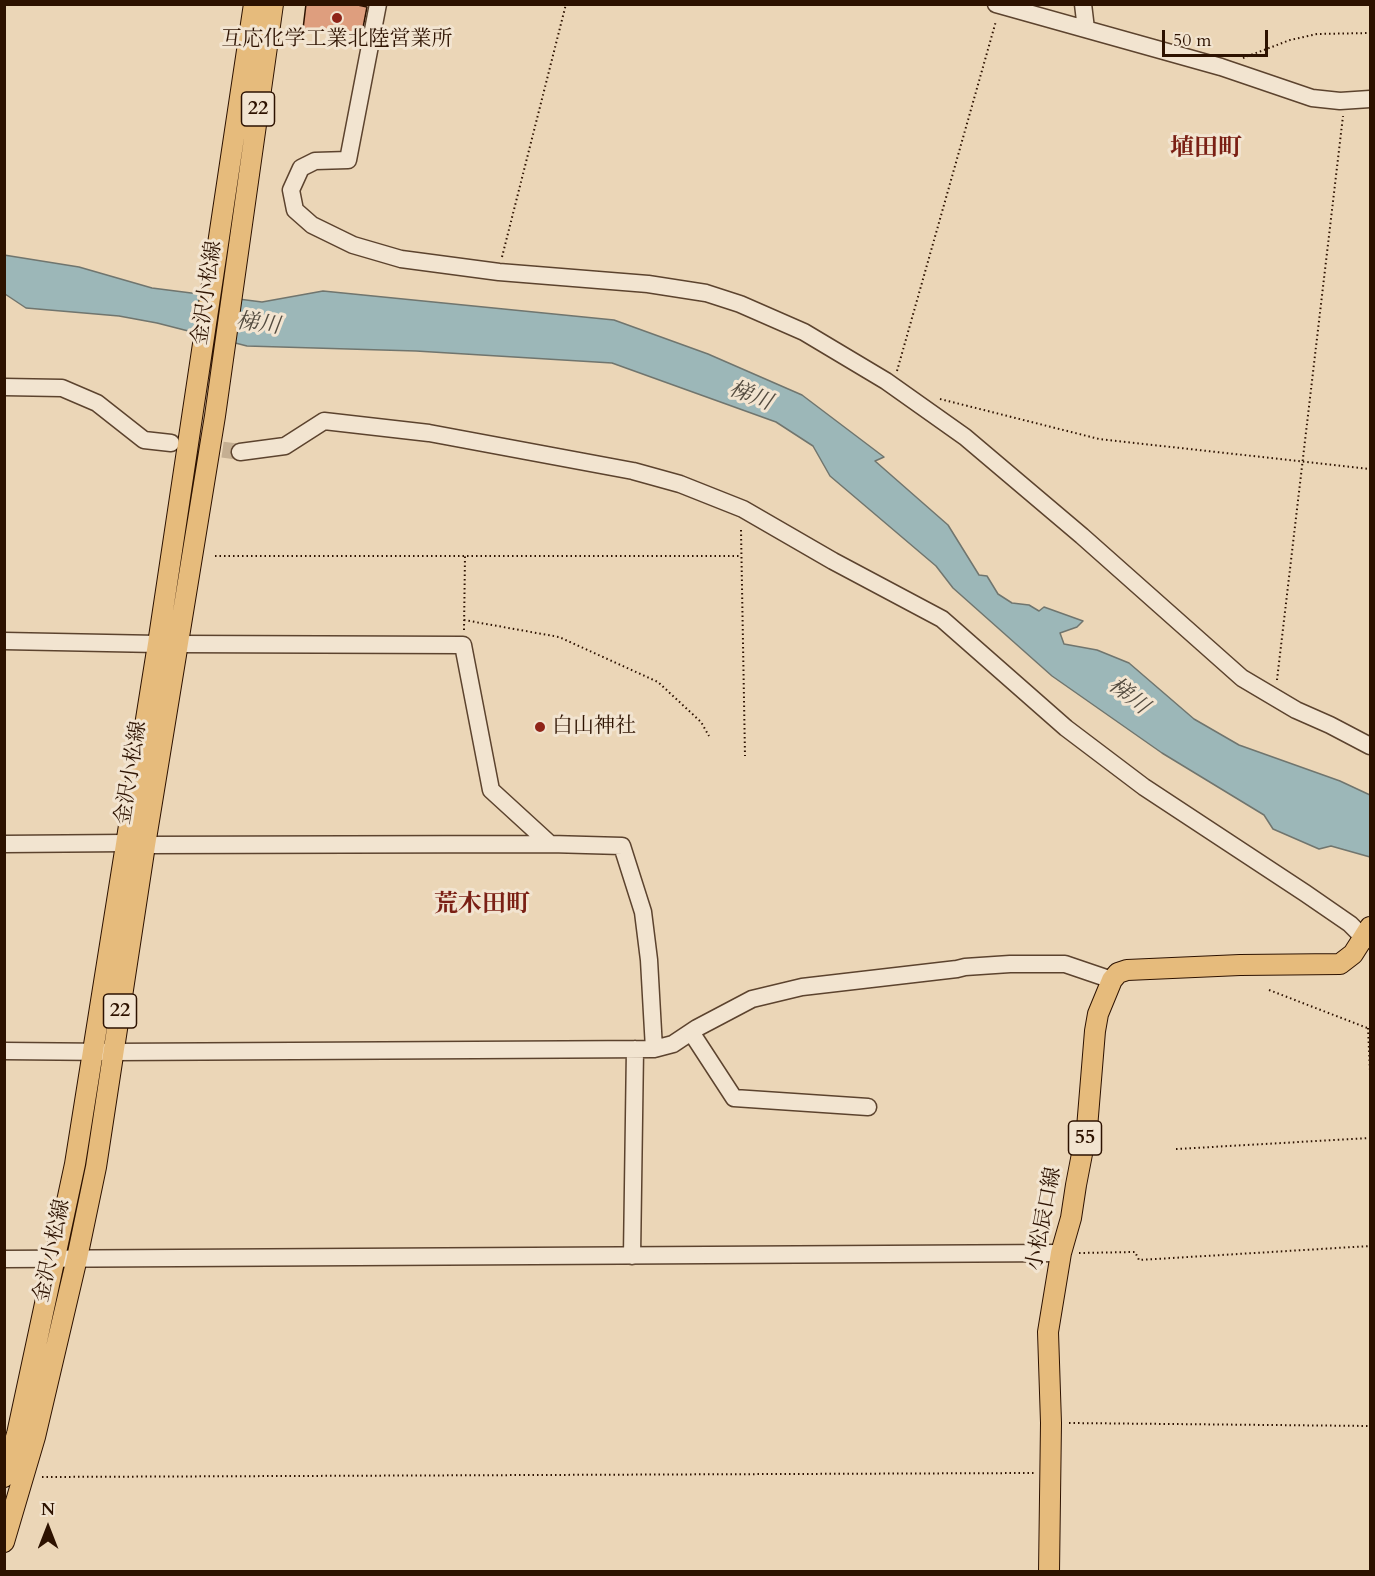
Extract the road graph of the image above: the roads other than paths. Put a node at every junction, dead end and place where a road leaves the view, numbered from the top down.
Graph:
1 (254, 4) edge
2 (273, 4) edge
3 (378, 4) edge
4 (1083, 4) edge
5 (998, 5) edge
6 (1086, 29) junction
7 (1371, 99) edge
8 (4, 387) edge
9 (171, 443) tunnel mouth
10 (240, 452) tunnel mouth
11 (4, 641) edge
12 (168, 644) junction
13 (1371, 746) edge
14 (4, 844) edge
15 (136, 844) junction
16 (550, 844) junction
17 (1368, 934) edge
18 (1112, 980) junction
19 (691, 1032) junction
20 (634, 1049) junction
21 (654, 1049) junction
22 (4, 1051) edge
23 (104, 1051) junction
24 (868, 1107) dead end
25 (1061, 1253) junction
26 (632, 1256) junction
27 (77, 1258) junction
28 (4, 1259) edge
29 (54, 1259) junction
30 (4, 1477) edge
31 (4, 1542) edge
32 (1049, 1572) edge

1 - 12 main road, 金沢小松線 / 22
2 - 12 main road, 金沢小松線 / 22
3 - 13 street
4 - 6 street
5 - 6 street
6 - 7 street
8 - 9 street
10 - 17 street
11 - 12 street
12 - 15 main road, 金沢小松線 / 22
12 - 16 street
14 - 15 street
15 - 16 street
15 - 23 main road, 金沢小松線 / 22
16 - 21 street
17 - 18 main road
18 - 19 street
18 - 25 main road, 小松辰口線 / 55
19 - 21 street
19 - 24 street
20 - 21 street
20 - 23 street
20 - 26 street
22 - 23 street
23 - 27 main road, 金沢小松線 / 22
23 - 29 main road, 金沢小松線 / 22
25 - 26 street
25 - 32 main road, 小松辰口線 / 55
26 - 27 street
27 - 29 street
27 - 31 main road, 金沢小松線 / 22
28 - 29 street
29 - 30 main road, 金沢小松線 / 22

